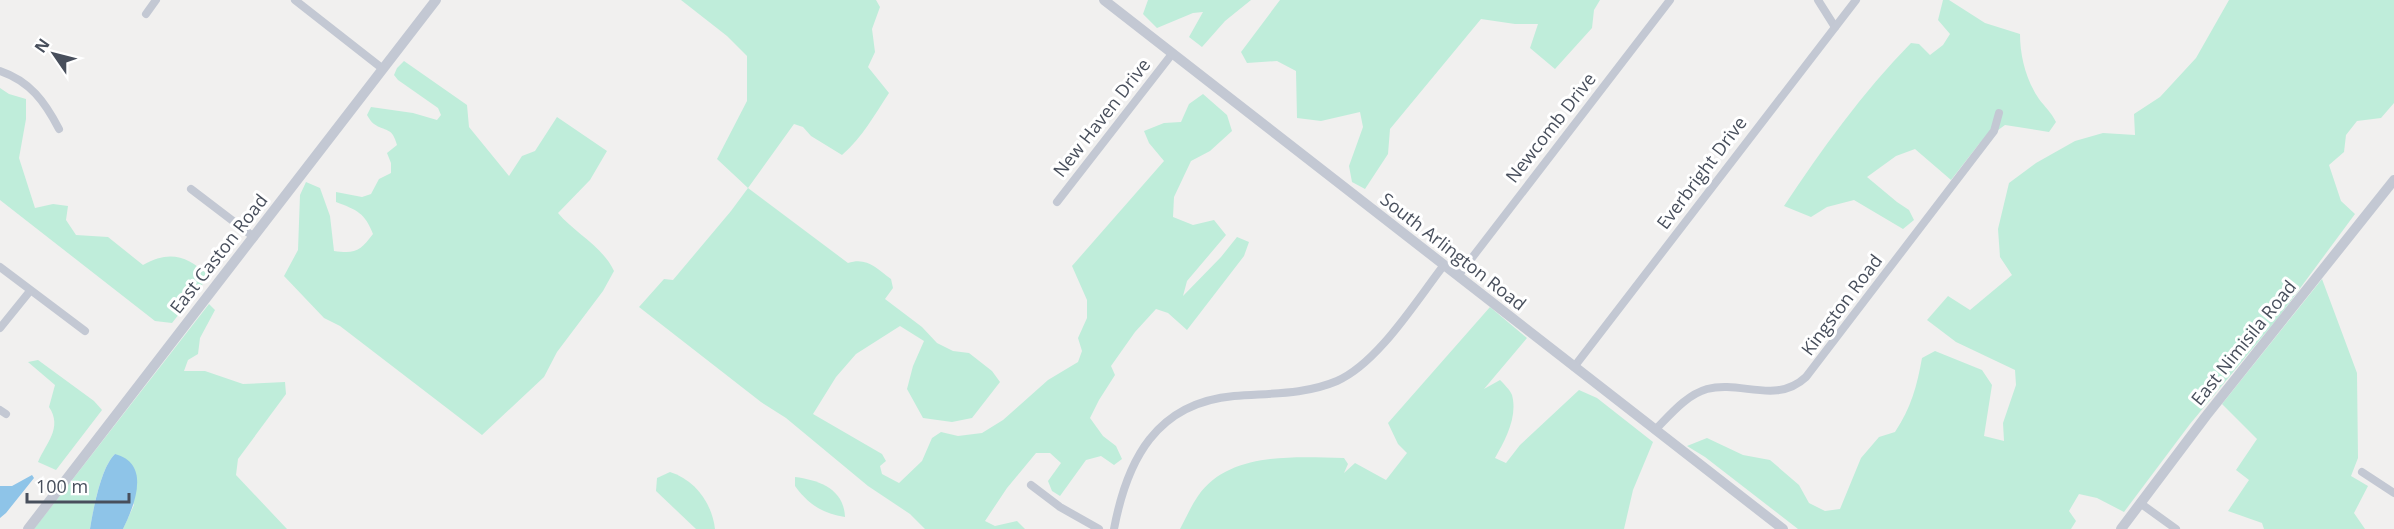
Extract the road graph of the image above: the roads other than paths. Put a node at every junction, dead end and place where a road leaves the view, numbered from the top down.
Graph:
1 (156, 0) edge
2 (295, 0) edge
3 (436, 0) edge
4 (1104, 0) edge
5 (1670, 0) edge
6 (1818, 0) edge
7 (1856, 0) edge
8 (146, 14) dead end
9 (1835, 27) junction
10 (1172, 54) junction
11 (383, 69) junction
12 (0, 71) edge
13 (1999, 113) dead end
14 (59, 129) dead end
15 (2394, 180) edge
16 (192, 189) dead end
17 (1057, 202) dead end
18 (254, 237) junction
19 (1444, 265) junction
20 (0, 267) edge
21 (1458, 276) junction
22 (30, 291) junction
23 (0, 328) edge
24 (85, 331) dead end
25 (1574, 366) junction
26 (1655, 430) junction
27 (2362, 472) dead end
28 (1031, 485) dead end
29 (2394, 493) edge
30 (2140, 503) junction
31 (27, 529) edge
32 (1099, 529) edge
33 (1114, 529) edge
34 (1783, 529) edge
35 (2121, 529) edge
36 (2176, 529) edge

1 - 8 street
2 - 11 street
3 - 11 street, East Caston Road
4 - 10 street, South Arlington Road
5 - 21 street, Newcomb Drive
6 - 9 street
7 - 9 street, Everbright Drive
9 - 25 street, Everbright Drive
10 - 17 street, New Haven Drive
10 - 19 street, South Arlington Road
11 - 18 street, East Caston Road
12 - 14 street
13 - 26 street, Kingston Road
15 - 30 street, East Nimisila Road
16 - 18 street
18 - 31 street, East Caston Road
19 - 21 street, South Arlington Road
19 - 33 street
20 - 22 street
21 - 25 street, South Arlington Road
22 - 23 street
22 - 24 street
25 - 26 street, South Arlington Road
26 - 34 street, South Arlington Road
27 - 29 street
28 - 32 street
30 - 35 street, East Nimisila Road
30 - 36 street

